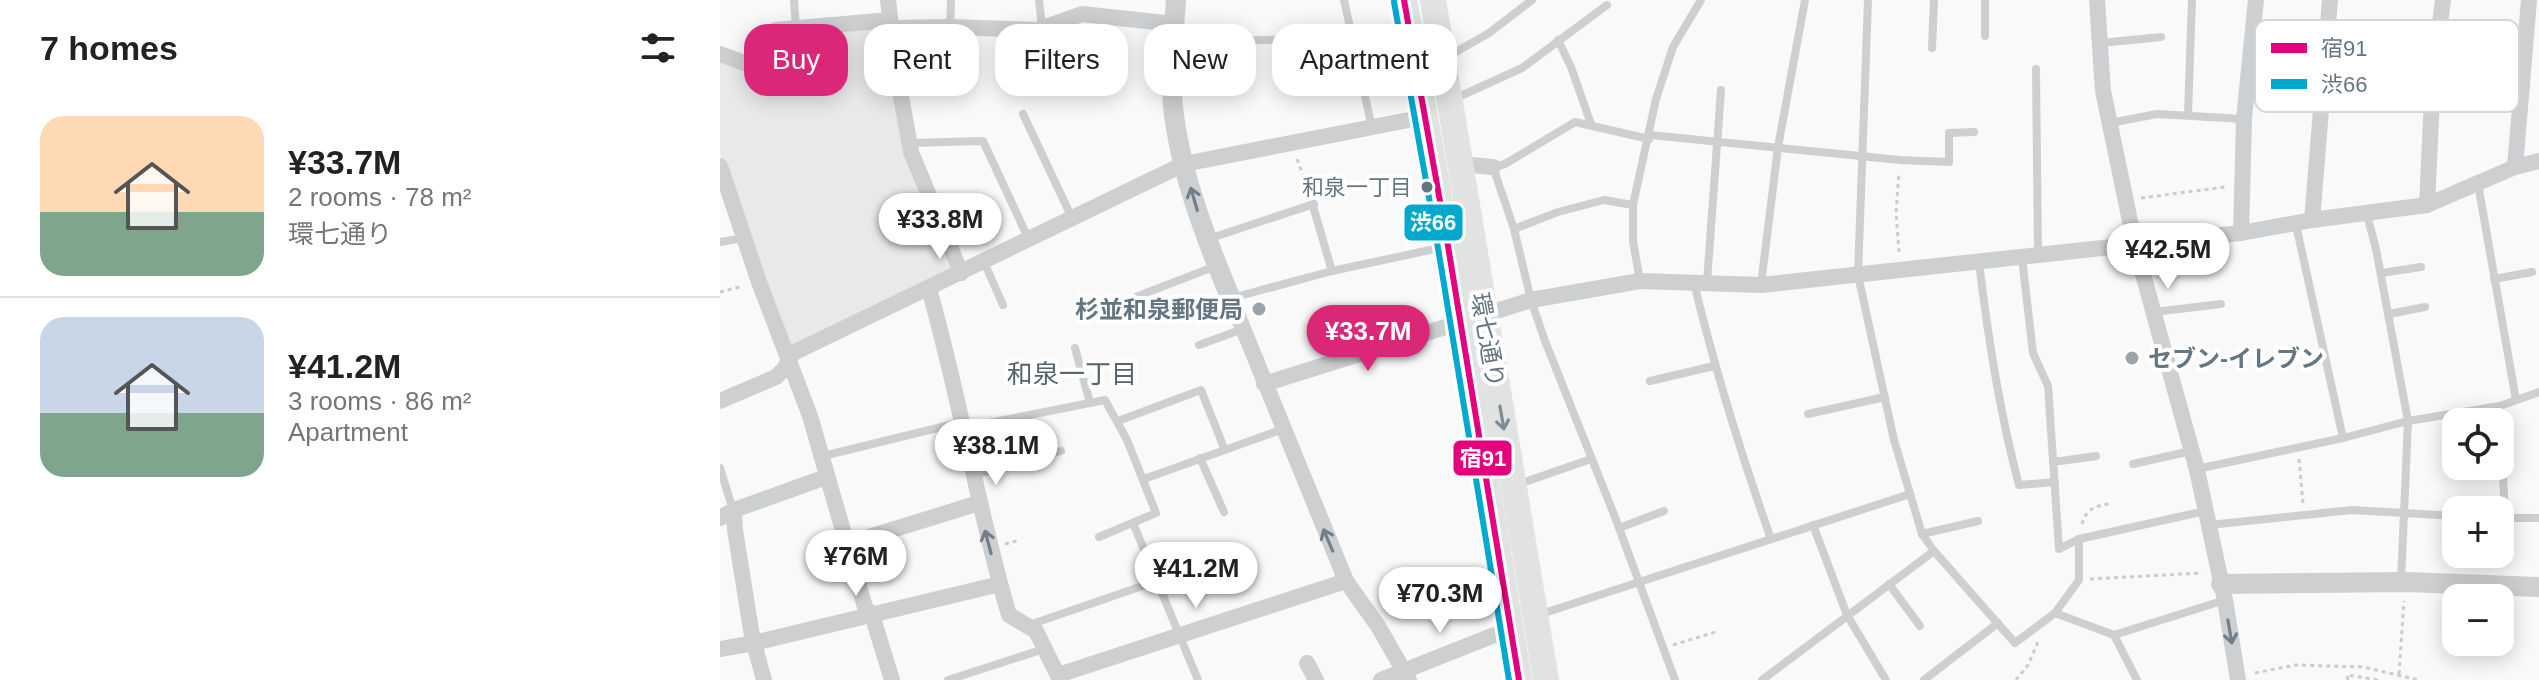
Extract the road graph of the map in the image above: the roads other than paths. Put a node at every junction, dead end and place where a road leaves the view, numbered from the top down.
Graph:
1 (794, 0) edge
2 (888, 0) edge
3 (951, 0) edge
4 (1039, 0) edge
5 (1176, 0) edge
6 (1344, 0) edge
7 (1404, 0) edge
8 (1433, 0) edge
9 (1532, 0) edge
10 (1701, 0) edge
11 (1805, 0) edge
12 (1868, 0) edge
13 (1934, 0) edge
14 (1985, 0) edge
15 (2097, 0) edge
16 (2192, 0) edge
17 (2256, 0) edge
18 (2330, 0) edge
19 (2443, 0) edge
20 (2529, 0) edge
21 (1607, 5) dead end
22 (1088, 8) edge
23 (2329, 20) edge
24 (2440, 20) edge
25 (796, 24) edge
26 (890, 24) edge
27 (950, 24) edge
28 (1042, 24) edge
29 (1053, 24) edge
30 (1144, 24) edge
31 (1175, 24) edge
32 (1437, 24) edge
33 (1985, 36) dead end
34 (2161, 37) dead end
35 (1558, 40) junction
36 (2100, 43) junction
37 (1932, 48) dead end
38 (1457, 51) edge
39 (720, 54) edge
40 (2251, 59) junction
41 (2255, 59) edge
42 (744, 63) edge
43 (2036, 69) dead end
44 (2519, 86) edge
45 (2522, 86) junction
46 (1721, 90) dead end
47 (901, 96) edge
48 (1172, 96) edge
49 (1449, 96) edge
50 (1450, 101) junction
51 (2319, 112) edge
52 (2431, 112) edge
53 (1023, 114) dead end
54 (2188, 114) junction
55 (1424, 117) junction
56 (2244, 119) junction
57 (2110, 123) junction
58 (1591, 124) junction
59 (1372, 128) junction
60 (1974, 132) dead end
61 (1649, 137) junction
62 (1715, 141) junction
63 (909, 143) junction
64 (1778, 147) junction
65 (1862, 156) junction
66 (2539, 161) edge
67 (1184, 164) junction
68 (1460, 164) junction
69 (720, 166) edge
70 (1493, 167) junction
71 (2515, 167) junction
72 (2478, 184) junction
73 (1308, 189) road end
74 (1314, 204) junction
75 (1633, 205) junction
76 (2427, 205) junction
77 (2367, 215) junction
78 (1072, 219) junction
79 (2304, 222) junction
80 (1514, 229) junction
81 (2241, 233) junction
82 (744, 238) junction
83 (1207, 239) junction
84 (1030, 240) junction
85 (720, 242) edge
86 (2135, 245) junction
87 (1448, 246) junction
88 (2030, 257) junction
89 (984, 262) junction
90 (1979, 262) junction
91 (1217, 265) junction
92 (2421, 267) dead end
93 (1332, 271) junction
94 (2532, 272) dead end
95 (961, 273) junction
96 (2381, 273) junction
97 (1858, 275) junction
98 (2494, 279) junction
99 (1640, 281) junction
100 (1700, 282) junction
101 (1761, 285) junction
102 (929, 289) junction
103 (1133, 298) dead end
104 (1231, 299) junction
105 (1531, 300) junction
106 (2221, 304) dead end
107 (1003, 305) dead end
108 (2425, 307) dead end
109 (2153, 312) junction
110 (2389, 314) junction
111 (1472, 319) junction
112 (1243, 329) junction
113 (1199, 345) dead end
114 (1075, 348) dead end
115 (787, 361) junction
116 (1714, 366) junction
117 (1650, 381) dead end
118 (1264, 384) junction
119 (2539, 392) edge
120 (1885, 397) junction
121 (2516, 400) junction
122 (720, 401) edge
123 (1090, 403) junction
124 (2500, 406) junction
125 (1808, 414) dead end
126 (1118, 421) junction
127 (2408, 421) junction
128 (963, 425) junction
129 (1283, 429) junction
130 (2343, 438) junction
131 (1224, 448) junction
132 (1061, 451) dead end
133 (2191, 451) junction
134 (823, 456) junction
135 (2096, 456) dead end
136 (1200, 458) junction
137 (1591, 459) junction
138 (2053, 462) junction
139 (2133, 464) dead end
140 (720, 468) edge
141 (2197, 470) junction
142 (973, 476) junction
143 (826, 477) junction
144 (1144, 479) junction
145 (2055, 482) junction
146 (1513, 486) junction
147 (1910, 494) junction
148 (2502, 496) edge
149 (979, 503) junction
150 (1664, 511) dead end
151 (1224, 512) dead end
152 (727, 514) edge
153 (2403, 514) junction
154 (2442, 515) edge
155 (2207, 518) junction
156 (2514, 518) edge
157 (2539, 518) edge
158 (1978, 521) dead end
159 (1133, 523) junction
160 (1813, 525) junction
161 (1619, 528) junction
162 (1922, 534) junction
163 (1099, 537) dead end
164 (1771, 539) junction
165 (2079, 539) junction
166 (846, 544) junction
167 (1934, 551) junction
168 (1157, 581) junction
169 (1346, 581) junction
170 (1640, 582) junction
171 (2403, 582) junction
172 (1000, 584) junction
173 (1889, 584) junction
174 (2221, 586) junction
175 (2539, 587) edge
176 (872, 615) junction
177 (1847, 615) junction
178 (2052, 615) junction
179 (1536, 616) junction
180 (1998, 623) junction
181 (1027, 625) junction
182 (1920, 626) dead end
183 (1512, 628) junction
184 (2114, 635) junction
185 (1179, 636) junction
186 (754, 643) junction
187 (720, 649) edge
188 (1045, 649) junction
189 (1307, 663) dead end
190 (1406, 676) edge
191 (1059, 678) edge
192 (2238, 678) edge
193 (764, 680) edge
194 (892, 680) edge
195 (948, 680) edge
196 (1198, 680) edge
197 (1316, 680) edge
198 (1381, 680) edge
199 (1519, 680) edge
200 (1546, 680) edge
201 (1675, 680) edge
202 (1762, 680) edge
203 (1886, 680) edge
204 (1924, 680) edge
205 (2137, 680) edge

1 - 25 lane
2 - 26 street
3 - 27 lane
4 - 28 lane
5 - 31 street
6 - 59 lane
7 - 55 main road, 環七通り
8 - 32 main road, 環七通り
9 - 38 lane
10 - 61 lane
11 - 64 lane
12 - 65 lane
13 - 37 lane
14 - 33 lane
15 - 36 street
16 - 54 lane
17 - 40 street
18 - 23 street
19 - 24 street
20 - 45 street
21 - 35 lane
22 - 29 street
22 - 30 street
34 - 36 lane
35 - 50 lane
35 - 58 lane
36 - 57 street
39 - 42 street
40 - 41 street
40 - 56 street
43 - 88 lane
44 - 45 street
45 - 71 street
46 - 62 lane
47 - 63 street
48 - 67 street
49 - 50 main road, 環七通り
50 - 68 main road, 環七通り
51 - 79 street
52 - 76 street
53 - 78 lane
54 - 56 lane
54 - 57 lane
55 - 59 street
55 - 87 main road, 環七通り
56 - 81 street
57 - 86 street
58 - 61 lane
58 - 70 lane
59 - 67 street
60 - 65 lane
61 - 62 lane
61 - 75 lane
62 - 64 lane
62 - 100 lane
63 - 84 lane
63 - 95 street
64 - 65 lane
64 - 101 lane
65 - 97 lane
66 - 71 street
67 - 78 street
83 -> 67 street
68 - 70 street
68 - 111 main road, 環七通り
69 - 82 street
70 - 80 lane
71 - 72 street
72 - 76 street
72 - 98 lane
73 - 74 lane
74 - 83 lane
74 - 93 lane
75 - 80 lane
75 - 99 lane
76 - 77 street
77 - 79 street
77 - 96 lane
78 - 84 street
79 - 81 street
79 - 130 lane
80 - 105 lane
81 - 86 street
82 - 85 lane
82 - 115 street
83 - 91 street
84 - 89 street
86 - 88 street
86 - 109 street
87 - 93 lane
87 - 111 main road, 環七通り
88 - 90 street
88 - 138 lane
89 - 95 street
89 - 107 lane
90 - 97 street
90 - 145 lane
91 - 103 lane
91 - 104 street
92 - 96 lane
93 - 104 lane
94 - 98 lane
95 - 102 street
96 - 110 lane
97 - 101 street
97 - 120 lane
98 - 121 lane
99 - 100 street
99 - 105 street
100 - 101 street
100 - 116 lane
102 - 115 street
102 - 128 street
104 - 112 street
105 - 111 street
105 - 137 lane
106 - 109 lane
108 - 110 lane
109 - 133 street
110 - 127 lane
111 - 118 street
111 -> 146 main road, 環七通り
111 - 183 main road, 環七通り
112 - 113 lane
112 - 118 street
114 - 123 lane
115 - 122 street
115 - 134 street
116 - 117 lane
116 - 164 lane
118 - 129 street
119 - 121 lane
120 - 125 lane
120 - 147 lane
121 - 124 lane
123 - 126 lane
123 - 128 lane
124 - 127 lane
124 - 148 lane
126 - 131 lane
126 - 144 lane
127 - 130 lane
127 - 153 lane
128 - 134 lane
128 - 142 street
129 - 131 lane
169 -> 129 street
130 - 141 lane
131 - 136 lane
132 - 142 lane
133 - 139 lane
133 - 141 street
134 - 143 street
135 - 138 lane
136 - 144 lane
136 - 151 lane
137 - 146 lane
137 - 161 lane
138 - 145 lane
140 - 152 lane
141 - 155 street
142 - 149 street
143 - 152 street
143 - 166 street
144 - 159 lane
145 - 165 lane
146 - 179 main road, 環七通り
147 - 160 lane
147 - 162 lane
149 - 166 street
172 -> 149 street
150 - 161 lane
152 - 186 street
153 - 154 lane
153 - 155 lane
153 - 171 lane
155 - 165 lane
155 - 174 street
156 - 157 lane
158 - 162 lane
159 - 163 lane
159 - 168 lane
160 - 164 lane
160 - 177 lane
161 - 170 lane
162 - 167 lane
164 - 170 lane
165 - 178 lane
166 - 176 street
167 - 173 lane
167 - 180 lane
168 - 181 lane
168 - 185 lane
169 - 185 street
169 - 190 street
170 - 179 lane
170 - 201 lane
171 - 174 street
171 - 175 street
172 - 176 street
172 - 181 street
173 - 177 lane
173 - 182 lane
174 - 184 lane
174 -> 192 street
176 - 186 street
176 - 194 street
177 - 202 lane
177 - 203 lane
178 - 180 lane
178 - 184 lane
179 - 200 main road, 環七通り
180 - 204 lane
181 - 188 street
183 - 190 street
183 - 199 main road, 環七通り
184 - 205 lane
185 - 191 street
185 - 196 lane
186 - 187 street
186 - 193 street
188 - 191 street
188 - 195 lane
189 - 197 street
190 - 198 street

